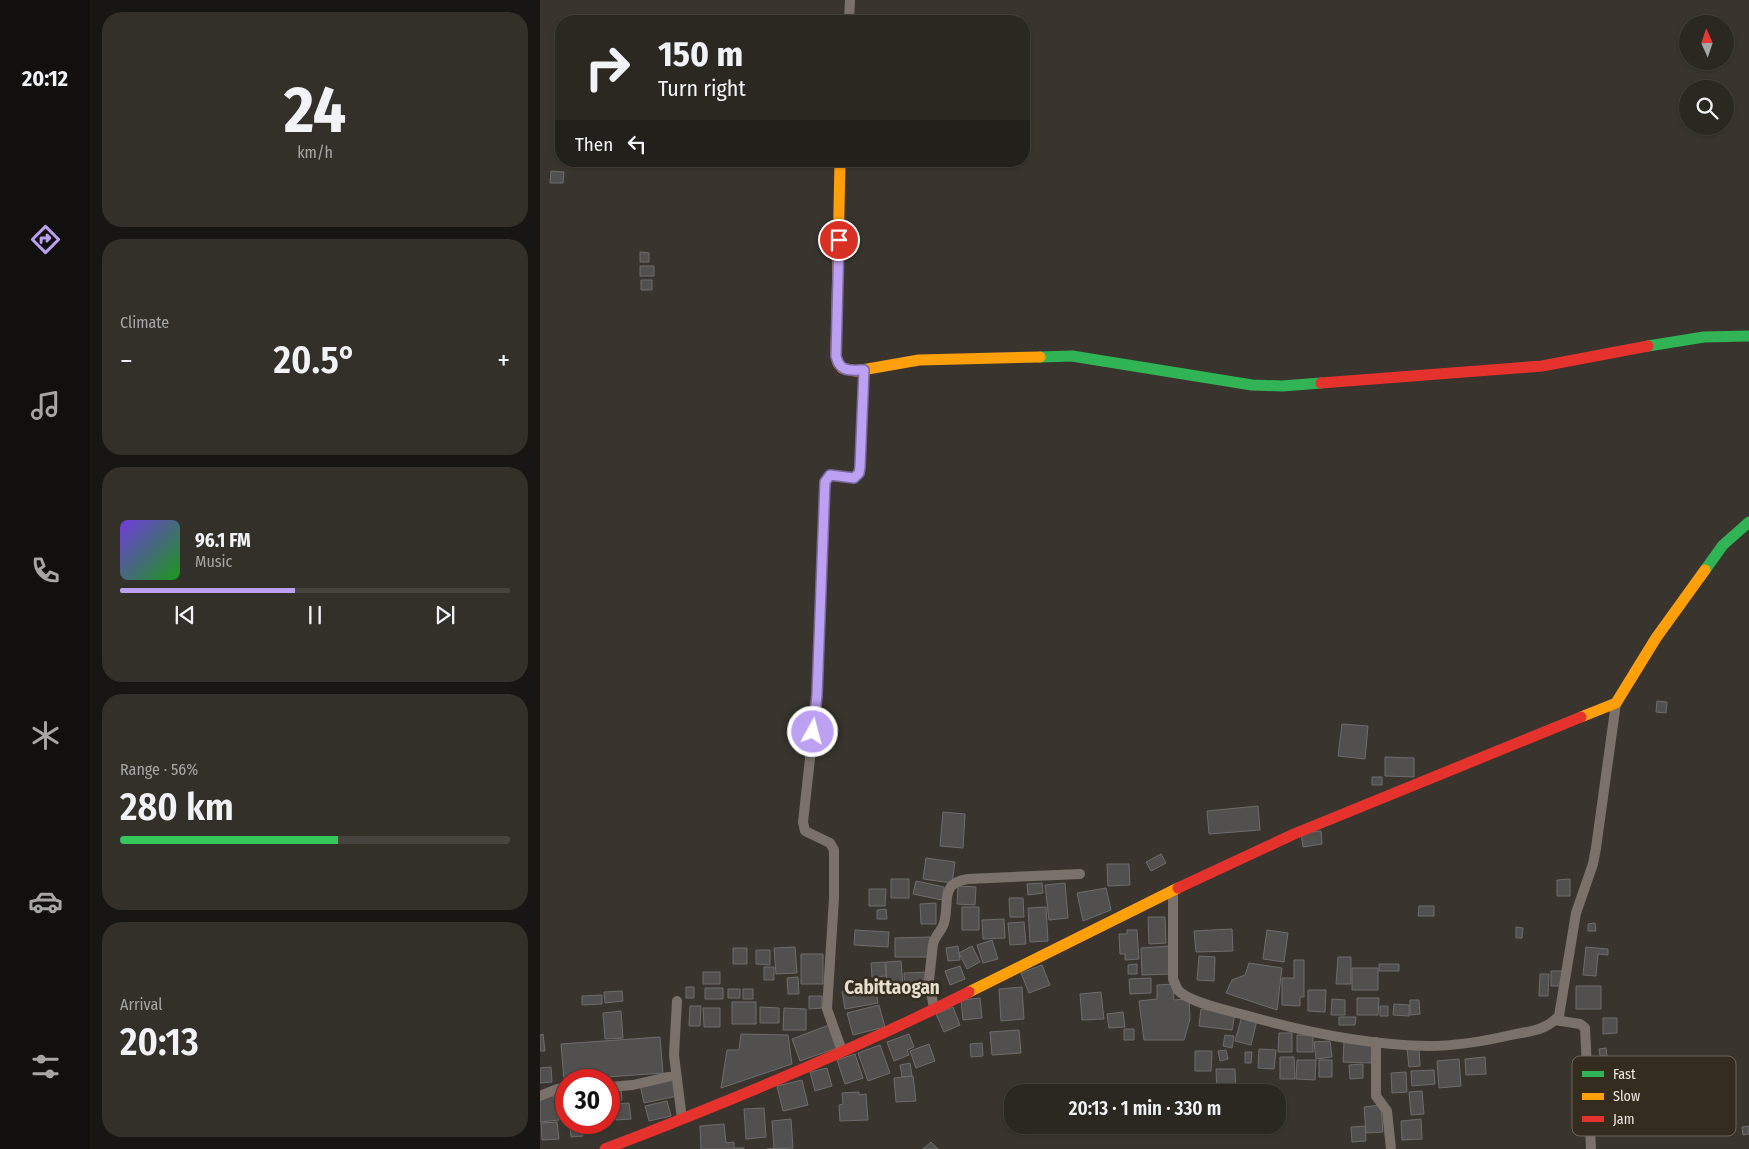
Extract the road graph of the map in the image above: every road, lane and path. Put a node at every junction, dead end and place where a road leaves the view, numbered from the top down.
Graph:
1 (850, 0) edge
2 (849, 15) edge
3 (839, 167) edge
4 (1749, 336) edge
5 (864, 370) junction
6 (1749, 522) edge
7 (1616, 703) junction
8 (1080, 874) dead end
9 (1174, 890) junction
10 (677, 1001) dead end
11 (934, 1009) junction
12 (1556, 1020) junction
13 (1376, 1042) junction
14 (842, 1051) junction
15 (1586, 1056) edge
16 (676, 1075) junction
17 (620, 1086) edge
18 (555, 1090) edge
19 (540, 1096) edge
20 (682, 1119) junction
21 (1590, 1136) edge
22 (605, 1149) edge
23 (1391, 1149) edge
24 (1591, 1149) edge

1 - 2 street
3 - 5 street
4 - 5 street
5 - 14 street
6 - 7 street
7 - 9 street
7 - 12 street
8 - 11 street
9 - 11 street
9 - 13 street
10 - 16 street
11 - 14 street
12 - 13 street
12 - 15 street
13 - 23 street
14 - 20 street
16 - 17 street
16 - 20 street
18 - 19 street
20 - 22 street
21 - 24 street

